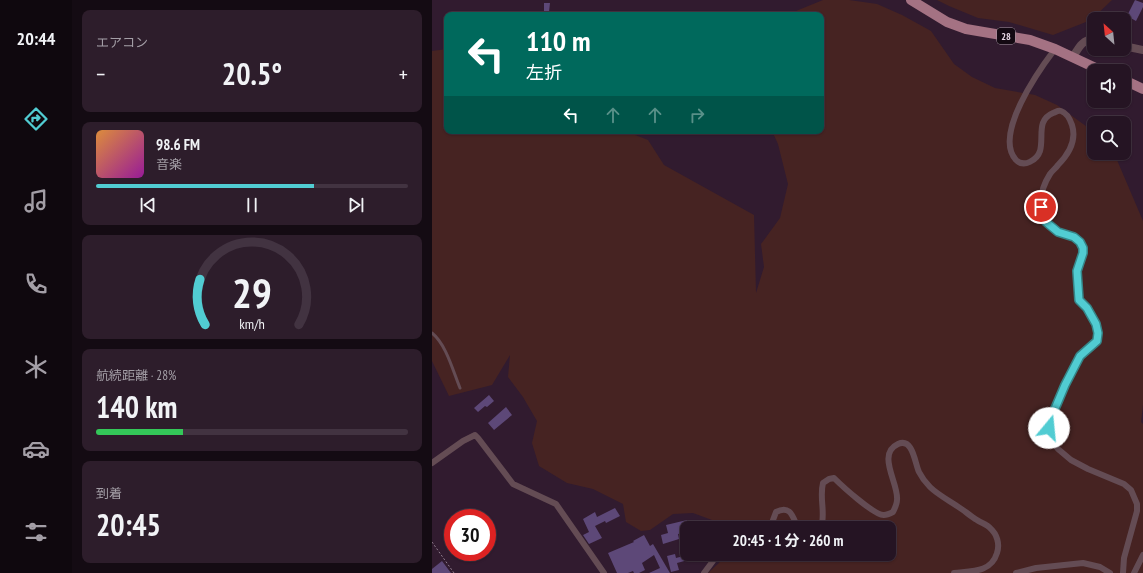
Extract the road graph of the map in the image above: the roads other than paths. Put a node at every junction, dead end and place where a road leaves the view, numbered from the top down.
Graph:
1 (911, 0) edge
2 (1087, 40) edge
3 (1131, 47) edge
4 (1055, 49) junction
5 (1143, 50) edge
6 (1073, 57) junction
7 (1088, 64) edge
8 (1131, 83) edge
9 (1143, 89) edge
10 (432, 332) edge
11 (460, 388) dead end
12 (432, 463) edge
13 (773, 521) edge
14 (794, 521) edge
15 (822, 521) edge
16 (1143, 555) edge
17 (713, 561) edge
18 (604, 573) edge
19 (704, 573) edge
20 (954, 573) edge
21 (1016, 573) edge
22 (1110, 573) edge
23 (1123, 573) edge
24 (1134, 573) edge

1 - 4 main road, 28
2 - 6 street
3 - 5 street
4 - 6 main road, 28
4 - 23 street
6 - 7 main road, 28
8 - 9 main road
10 - 11 lane
12 - 18 street
13 - 14 street
15 - 20 street
16 - 24 street
17 - 19 street
21 - 22 street

